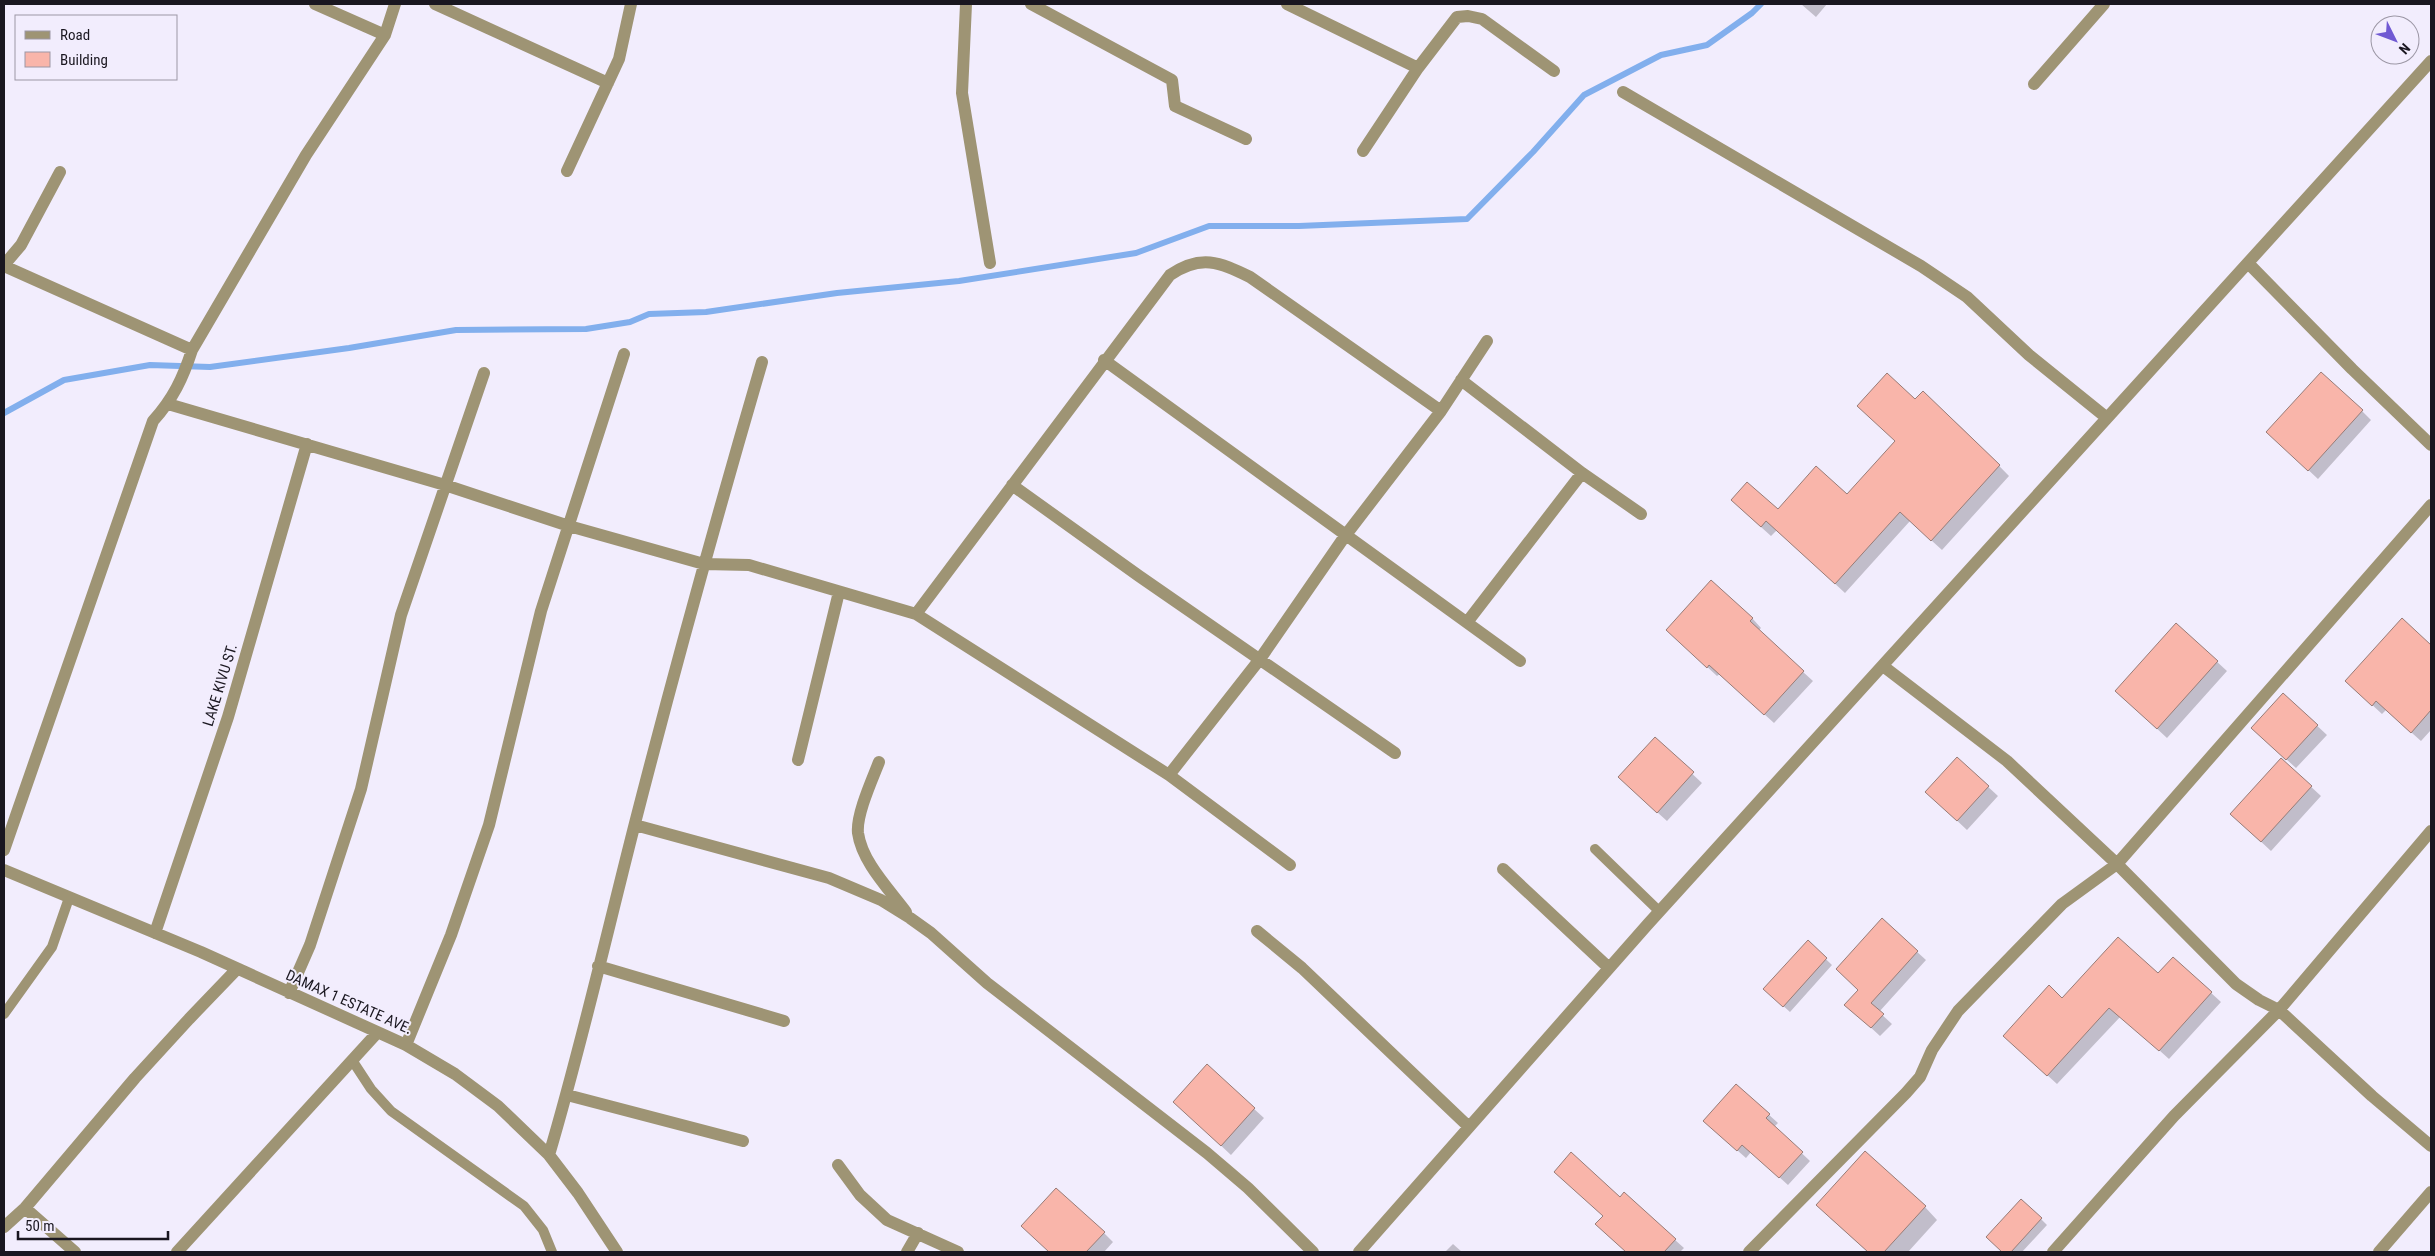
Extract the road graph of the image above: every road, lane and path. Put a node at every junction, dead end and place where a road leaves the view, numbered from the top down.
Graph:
1 (316, 4) edge
2 (396, 4) edge
3 (435, 4) edge
4 (631, 4) edge
5 (966, 4) edge
6 (1031, 4) edge
7 (1287, 4) edge
8 (2104, 4) edge
9 (385, 35) junction
10 (2431, 61) edge
11 (1418, 68) junction
12 (1554, 71) dead end
13 (608, 83) junction
14 (2034, 84) dead end
15 (1623, 92) dead end
16 (1246, 139) dead end
17 (1363, 151) dead end
18 (567, 171) dead end
19 (60, 172) dead end
20 (990, 263) dead end
21 (2248, 263) junction
22 (4, 265) edge
23 (1487, 341) dead end
24 (624, 354) dead end
25 (190, 355) junction
26 (1104, 360) junction
27 (762, 362) dead end
28 (484, 373) dead end
29 (1461, 380) junction
30 (168, 404) junction
31 (1441, 411) junction
32 (2108, 418) junction
33 (307, 444) junction
34 (2431, 446) edge
35 (1582, 473) junction
36 (445, 485) junction
37 (1012, 485) junction
38 (2431, 506) edge
39 (1641, 514) dead end
40 (569, 526) junction
41 (1345, 536) junction
42 (704, 564) junction
43 (839, 592) junction
44 (916, 614) junction
45 (1468, 622) junction
46 (1260, 659) junction
47 (1520, 661) dead end
48 (1883, 666) junction
49 (1395, 753) dead end
50 (798, 760) dead end
51 (879, 762) dead end
52 (1169, 775) junction
53 (635, 825) junction
54 (2431, 831) edge
55 (1595, 848) dead end
56 (4, 850) edge
57 (2117, 864) junction
58 (1290, 865) dead end
59 (1503, 869) dead end
60 (4, 870) edge
61 (69, 898) junction
62 (1659, 911) junction
63 (910, 918) junction
64 (1257, 931) dead end
65 (155, 933) junction
66 (598, 966) junction
67 (1609, 968) junction
68 (238, 970) junction
69 (290, 993) junction
70 (2280, 1010) junction
71 (4, 1014) edge
72 (784, 1020) dead end
73 (377, 1033) junction
74 (406, 1045) junction
75 (352, 1060) junction
76 (567, 1095) junction
77 (1469, 1127) junction
78 (743, 1141) dead end
79 (2431, 1146) edge
80 (549, 1155) junction
81 (838, 1166) dead end
82 (2431, 1192) edge
83 (25, 1208) junction
84 (4, 1227) edge
85 (918, 1233) junction
86 (75, 1252) edge
87 (177, 1252) edge
88 (552, 1252) edge
89 (617, 1252) edge
90 (907, 1252) edge
91 (958, 1252) edge
92 (1312, 1252) edge
93 (1359, 1252) edge
94 (1749, 1252) edge
95 (2053, 1252) edge
96 (2379, 1252) edge

1 - 9 street
2 - 9 street
3 - 13 street
4 - 13 street
5 - 20 street
6 - 16 street
7 - 11 street
8 - 14 street
9 - 25 street
10 - 21 street
11 - 12 street
11 - 17 street
13 - 18 street
15 - 32 street
19 - 22 street
21 - 32 street
21 - 34 street
22 - 25 street
23 - 29 street
24 - 40 street
25 - 30 street
26 - 31 street
26 - 37 street
26 - 41 street
27 - 42 street
28 - 36 street
29 - 31 street
29 - 35 street
30 - 33 street
30 - 56 street
31 - 41 street
32 - 48 street
33 - 36 street
33 - 65 street, LAKE KIVU ST.
35 - 39 street
35 - 45 street
36 - 40 street
36 - 69 street
37 - 44 street
37 - 46 street
38 - 57 street
40 - 42 street
40 - 74 street
41 - 45 street
41 - 46 street
42 - 43 street
42 - 53 street
43 - 44 street
43 - 50 street
44 - 52 street
45 - 47 street
46 - 49 street
46 - 52 street
48 - 57 street
48 - 62 street
51 - 63 street
52 - 58 street
53 - 63 street
53 - 66 street
54 - 70 street
55 - 62 lane
57 - 70 street
57 - 94 street
59 - 67 street
60 - 61 street, DAMAX 1 ESTATE AVE.
61 - 65 street, DAMAX 1 ESTATE AVE.
61 - 71 lane
62 - 67 street
63 - 92 street
64 - 77 street
65 - 68 street, DAMAX 1 ESTATE AVE.
66 - 72 street
66 - 76 street
67 - 77 street
68 - 69 street, DAMAX 1 ESTATE AVE.
68 - 83 street
69 - 73 street, DAMAX 1 ESTATE AVE.
70 - 79 street
70 - 95 street
73 - 74 street, DAMAX 1 ESTATE AVE.
73 - 75 street
74 - 80 street, DAMAX 1 ESTATE AVE.
75 - 87 street
75 - 88 lane
76 - 78 street
76 - 80 street
77 - 93 street
80 - 89 street, DAMAX 1 ESTATE AVE.
81 - 85 street
82 - 96 street
83 - 84 street
83 - 86 street
85 - 90 street
85 - 91 street

